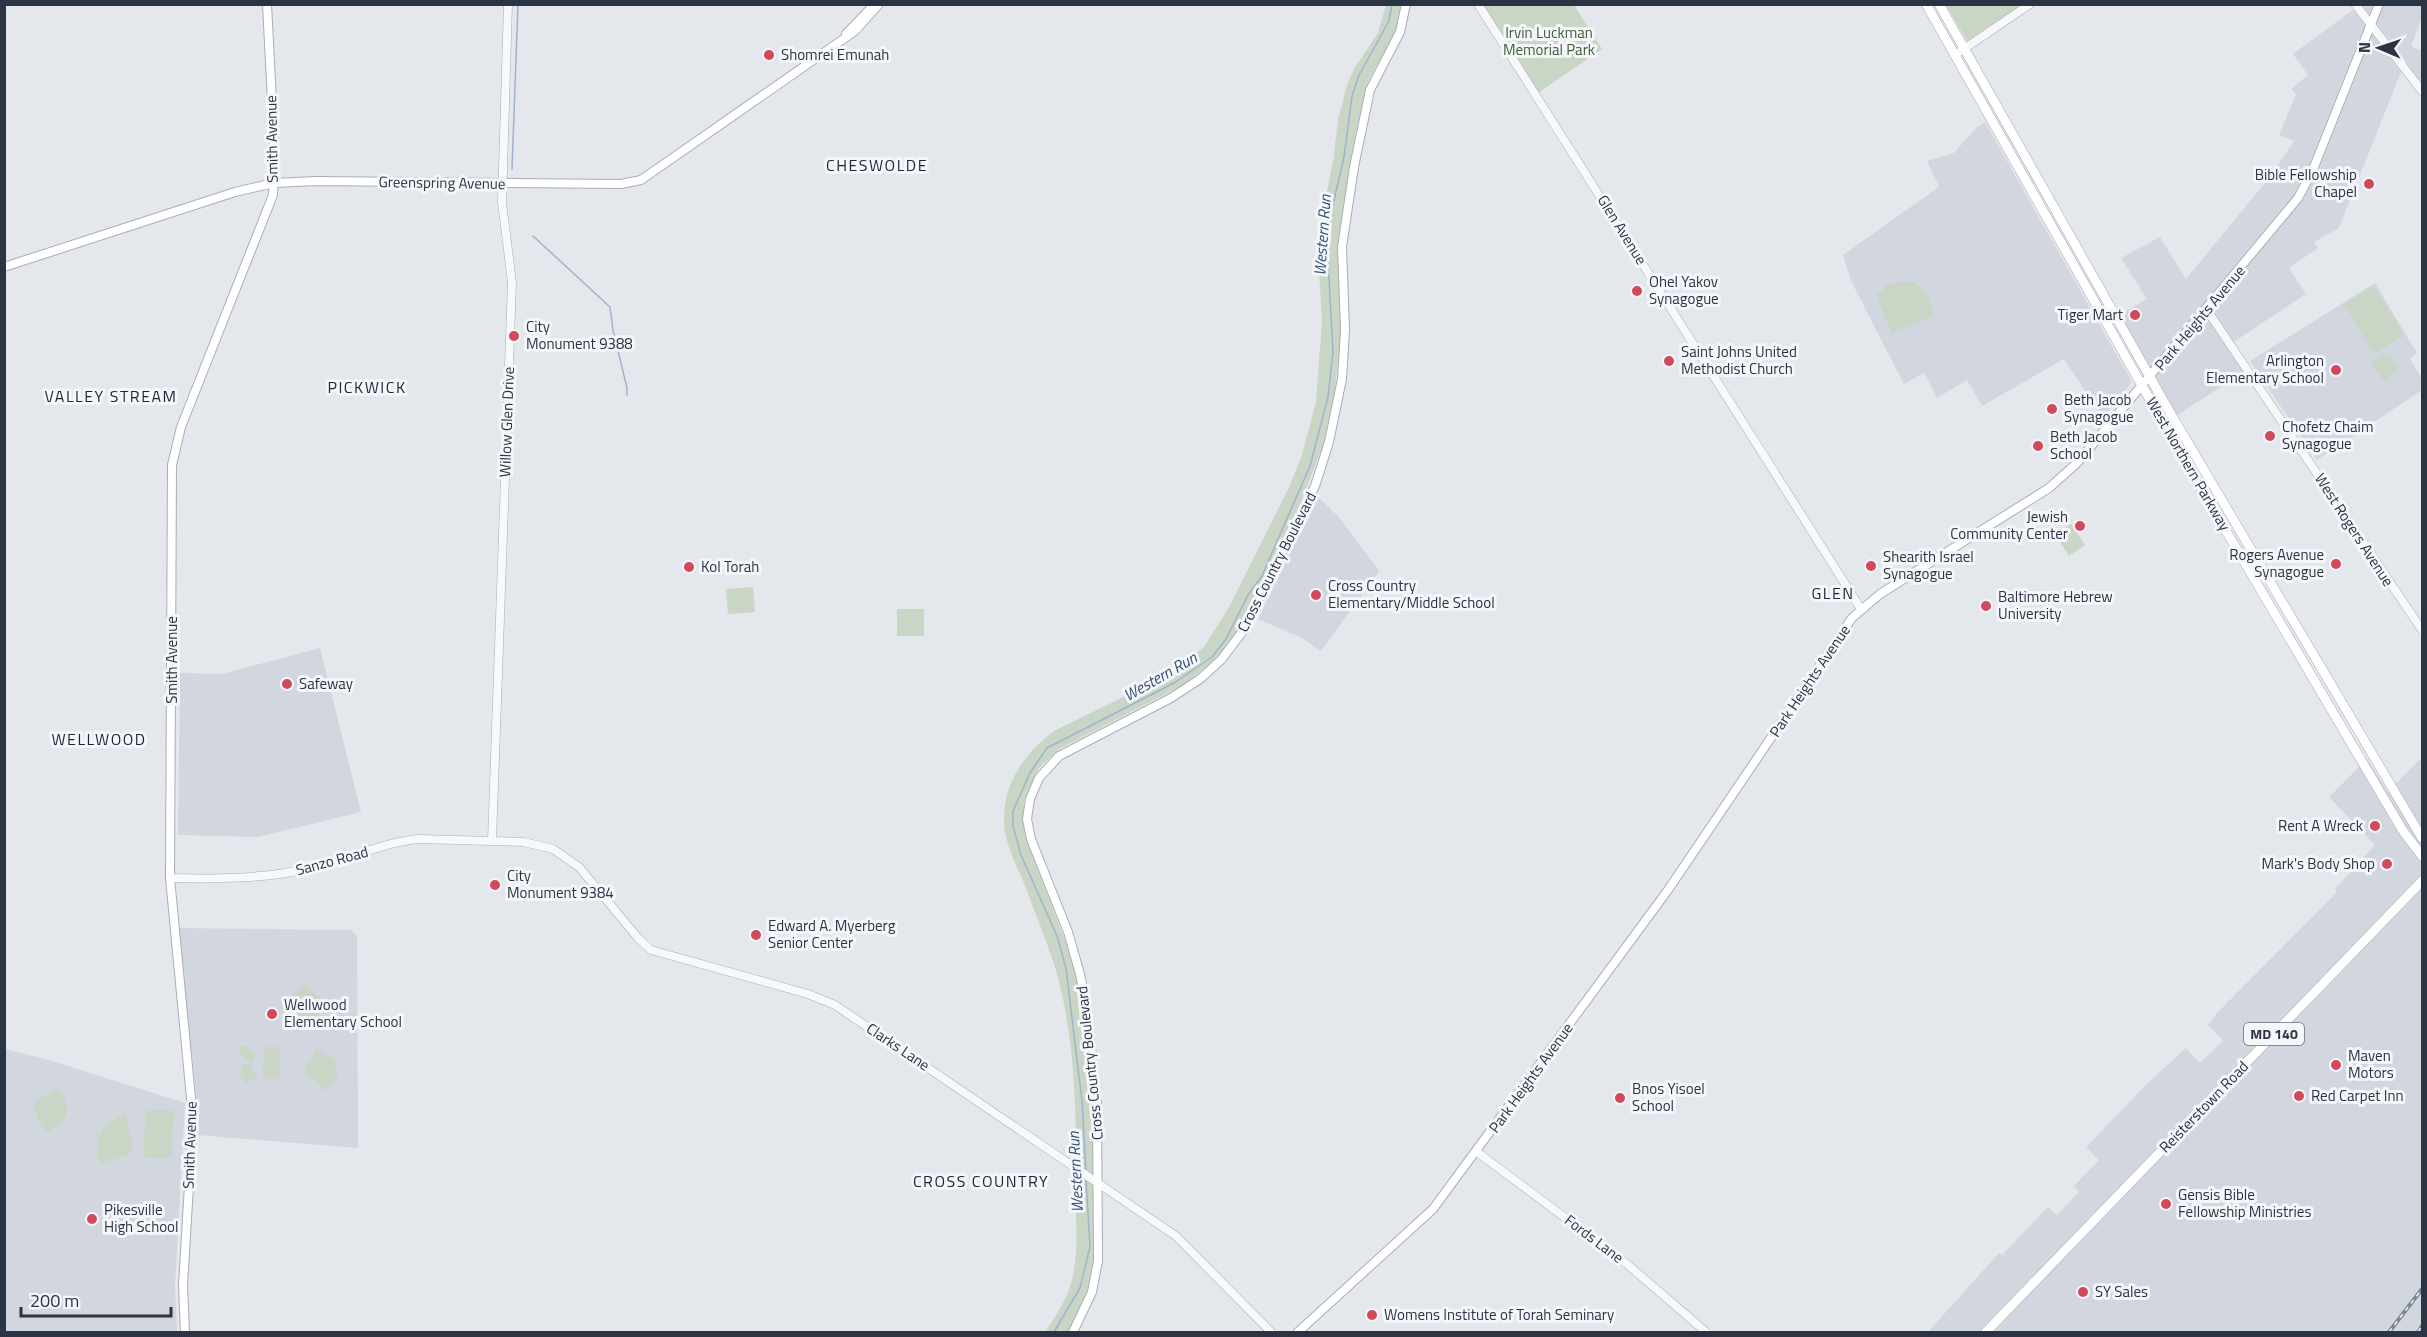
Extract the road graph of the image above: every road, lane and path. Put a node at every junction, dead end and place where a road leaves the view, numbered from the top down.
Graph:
1 (267, 4) edge
2 (508, 4) edge
3 (877, 4) edge
4 (1406, 4) edge
5 (1478, 4) edge
6 (1926, 4) edge
7 (1939, 4) edge
8 (2030, 4) edge
9 (2355, 4) edge
10 (2379, 4) edge
11 (2370, 25) junction
12 (1964, 48) junction
13 (1955, 55) junction
14 (2422, 91) edge
15 (274, 183) junction
16 (502, 183) junction
17 (4, 267) edge
18 (2207, 310) junction
19 (2150, 377) junction
20 (2142, 386) junction
21 (2185, 437) junction
22 (1861, 609) junction
23 (2422, 630) edge
24 (2422, 838) edge
25 (492, 841) junction
26 (2422, 856) edge
27 (170, 878) junction
28 (2422, 881) edge
29 (1477, 1152) junction
30 (1095, 1181) junction
31 (185, 1332) edge
32 (1073, 1332) edge
33 (1271, 1332) edge
34 (1298, 1332) edge
35 (1706, 1332) edge
36 (1986, 1332) edge

1 - 15 main road, Smith Avenue
2 - 16 street, Willow Glen Drive
3 - 16 main road, Greenspring Avenue
4 - 30 main road, Cross Country Boulevard
5 - 22 street, Glen Avenue
6 - 13 main road, West Northern Parkway
7 - 12 main road, West Northern Parkway
8 - 12 street
9 - 11 street
10 - 11 main road, Park Heights Avenue
11 - 14 street
11 - 18 main road, Park Heights Avenue
12 - 13 street
12 - 19 main road, West Northern Parkway
13 - 20 main road, West Northern Parkway
15 - 16 main road, Greenspring Avenue
15 - 17 main road, Greenspring Avenue
15 - 27 main road, Smith Avenue
16 - 25 street, Willow Glen Drive
18 - 19 main road, Park Heights Avenue
18 - 23 street, West Rogers Avenue
19 - 20 main road, Park Heights Avenue
19 - 21 main road, West Northern Parkway
20 - 21 main road
20 - 22 main road, Park Heights Avenue
20 - 26 main road, West Northern Parkway
21 - 24 main road, West Northern Parkway
22 - 29 main road, Park Heights Avenue
25 - 27 street, Sanzo Road
25 - 30 street, Clarks Lane
27 - 31 main road, Smith Avenue
28 - 36 main road, Reisterstown Road / MD 140
29 - 34 main road, Park Heights Avenue
29 - 35 street, Fords Lane
30 - 32 main road, Cross Country Boulevard
30 - 33 street, Clarks Lane

